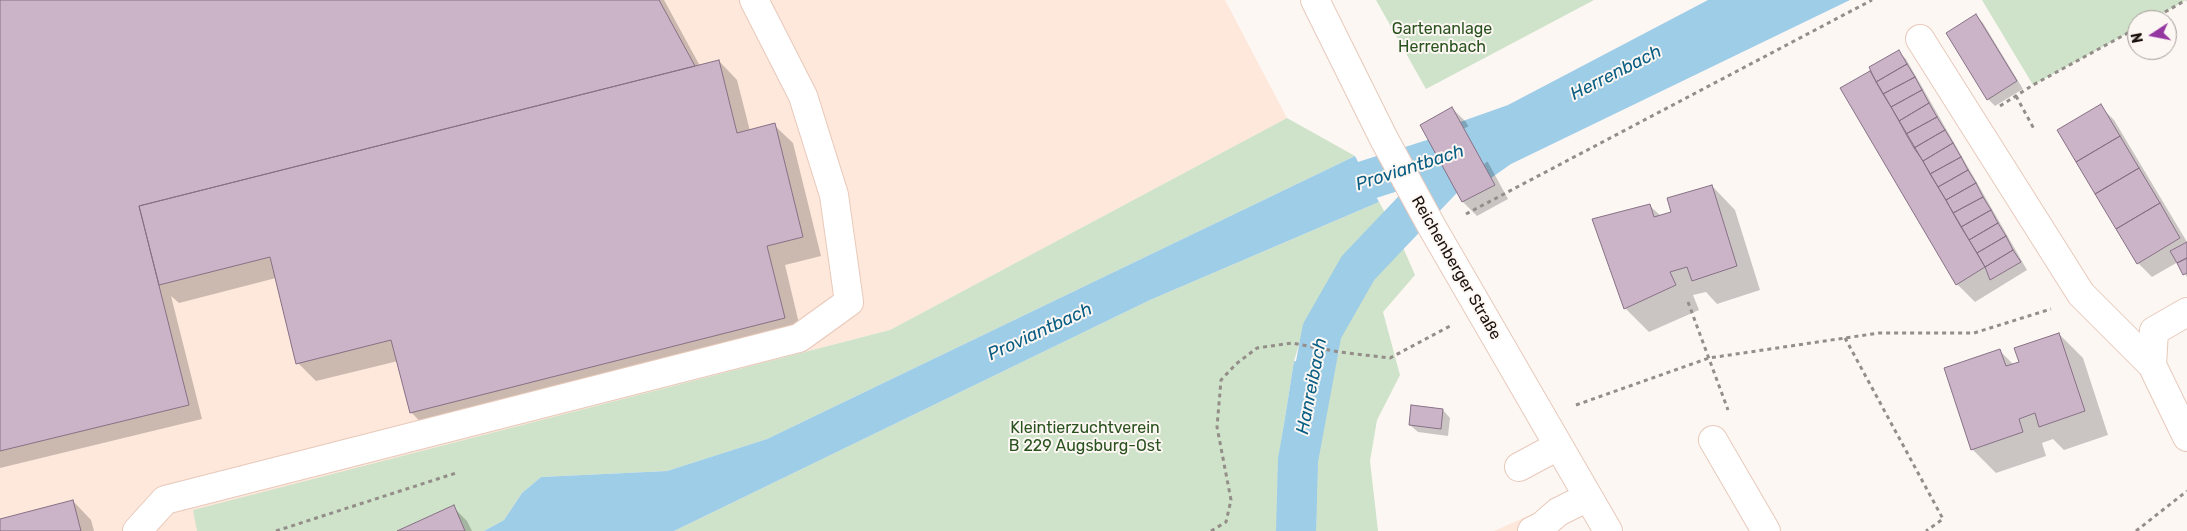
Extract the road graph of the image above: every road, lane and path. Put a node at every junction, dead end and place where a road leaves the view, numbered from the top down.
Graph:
1 (754, 0) edge
2 (1315, 0) edge
3 (1872, 0) edge
4 (2186, 0) edge
5 (2168, 10) edge
6 (2127, 34) edge
7 (1920, 39) dead end
8 (2016, 96) junction
9 (1972, 123) junction
10 (2034, 129) dead end
11 (1466, 214) dead end
12 (2081, 294) junction
13 (1688, 302) dead end
14 (1480, 310) junction
15 (2187, 312) edge
16 (1845, 338) junction
17 (1709, 358) junction
18 (2152, 365) junction
19 (1576, 405) dead end
20 (2187, 437) edge
21 (1712, 440) joint
22 (1558, 446) junction
23 (1519, 467) dead end
24 (456, 473) dead end
25 (2187, 491) edge
26 (1588, 497) junction
27 (136, 531) edge
28 (276, 531) edge
29 (1211, 531) edge
30 (1532, 531) edge
31 (1608, 531) edge
32 (1766, 531) edge
33 (1926, 531) edge
34 (2136, 531) edge

1 - 27 street
2 - 14 street, Reichenberger Straße
3 - 11 path
4 - 5 path
6 - 8 path
7 - 9 street
8 - 9 path
8 - 10 path
9 - 12 street
12 - 16 path
12 - 18 street
13 - 17 path
14 - 22 street, Reichenberger Straße
14 - 29 path
15 - 18 street
16 - 17 path
16 - 33 path
17 - 19 path
17 - 21 path
18 - 20 street
21 - 32 street
22 - 23 street
22 - 26 street, Reichenberger Straße
24 - 28 path
25 - 34 path
26 - 30 street
26 - 31 street, Reichenberger Straße

